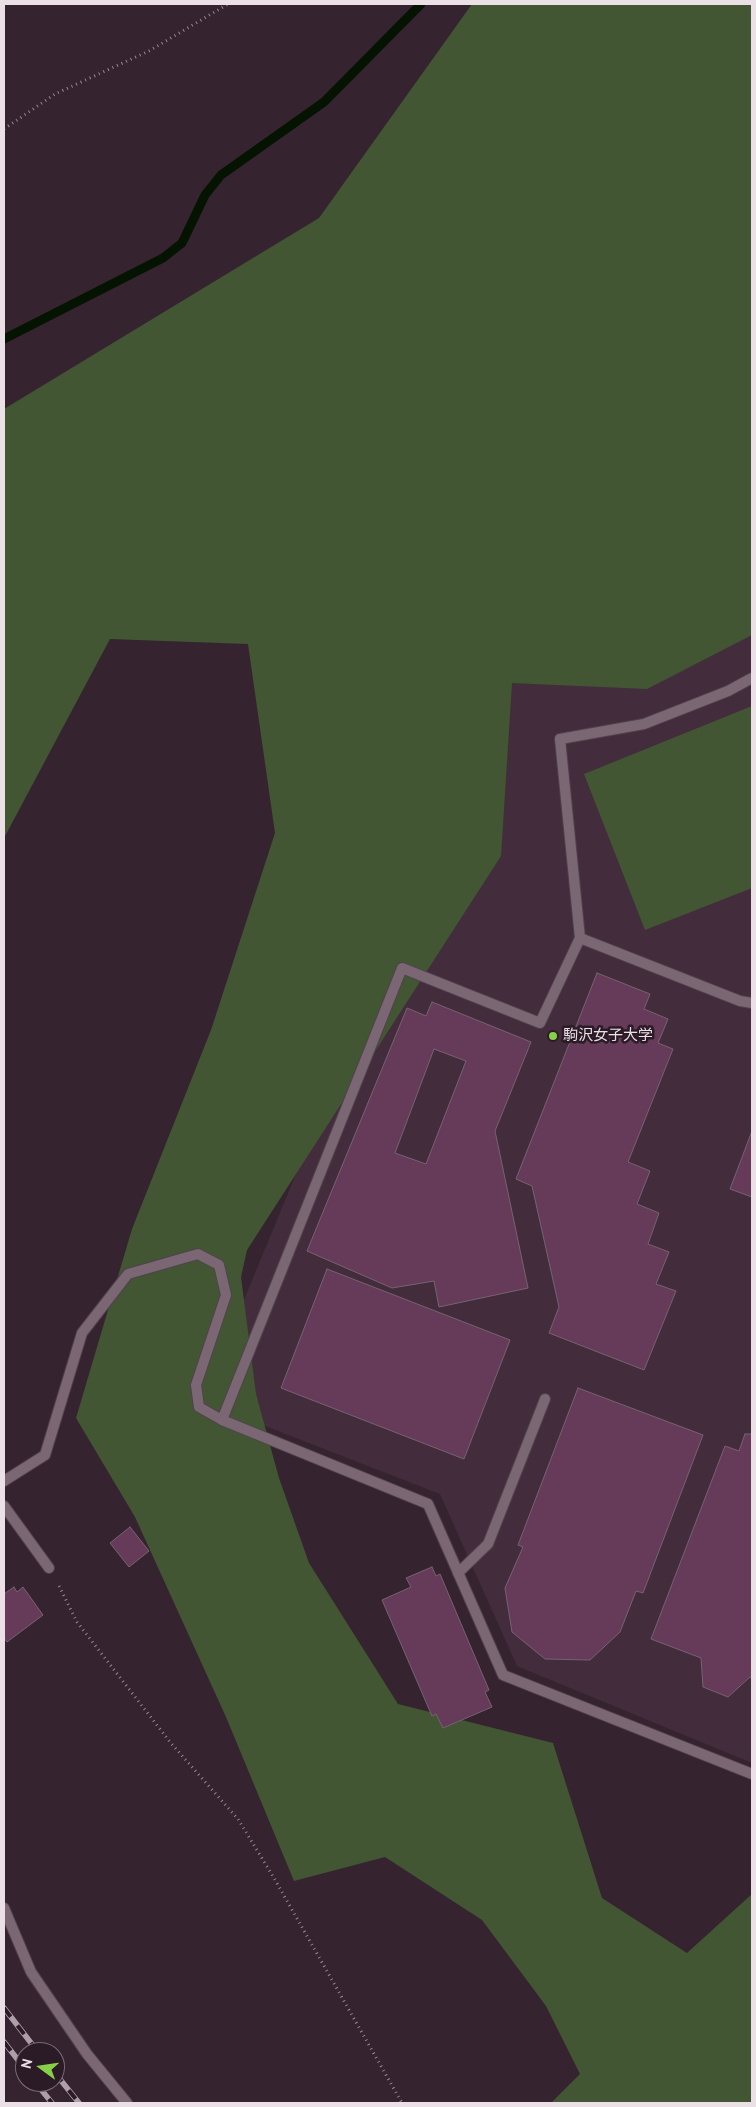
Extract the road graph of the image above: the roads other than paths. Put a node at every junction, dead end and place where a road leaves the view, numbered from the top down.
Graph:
1 (752, 678) edge
2 (580, 938) junction
3 (752, 1003) edge
4 (545, 1399) dead end
5 (222, 1420) junction
6 (4, 1481) edge
7 (4, 1506) edge
8 (49, 1568) road end
9 (458, 1572) junction
10 (752, 1774) edge
11 (4, 1908) edge
12 (127, 2103) edge

1 - 2 street
2 - 3 street
2 - 5 street
4 - 9 street
5 - 6 street
5 - 9 street
7 - 8 street
9 - 10 street
11 - 12 street

